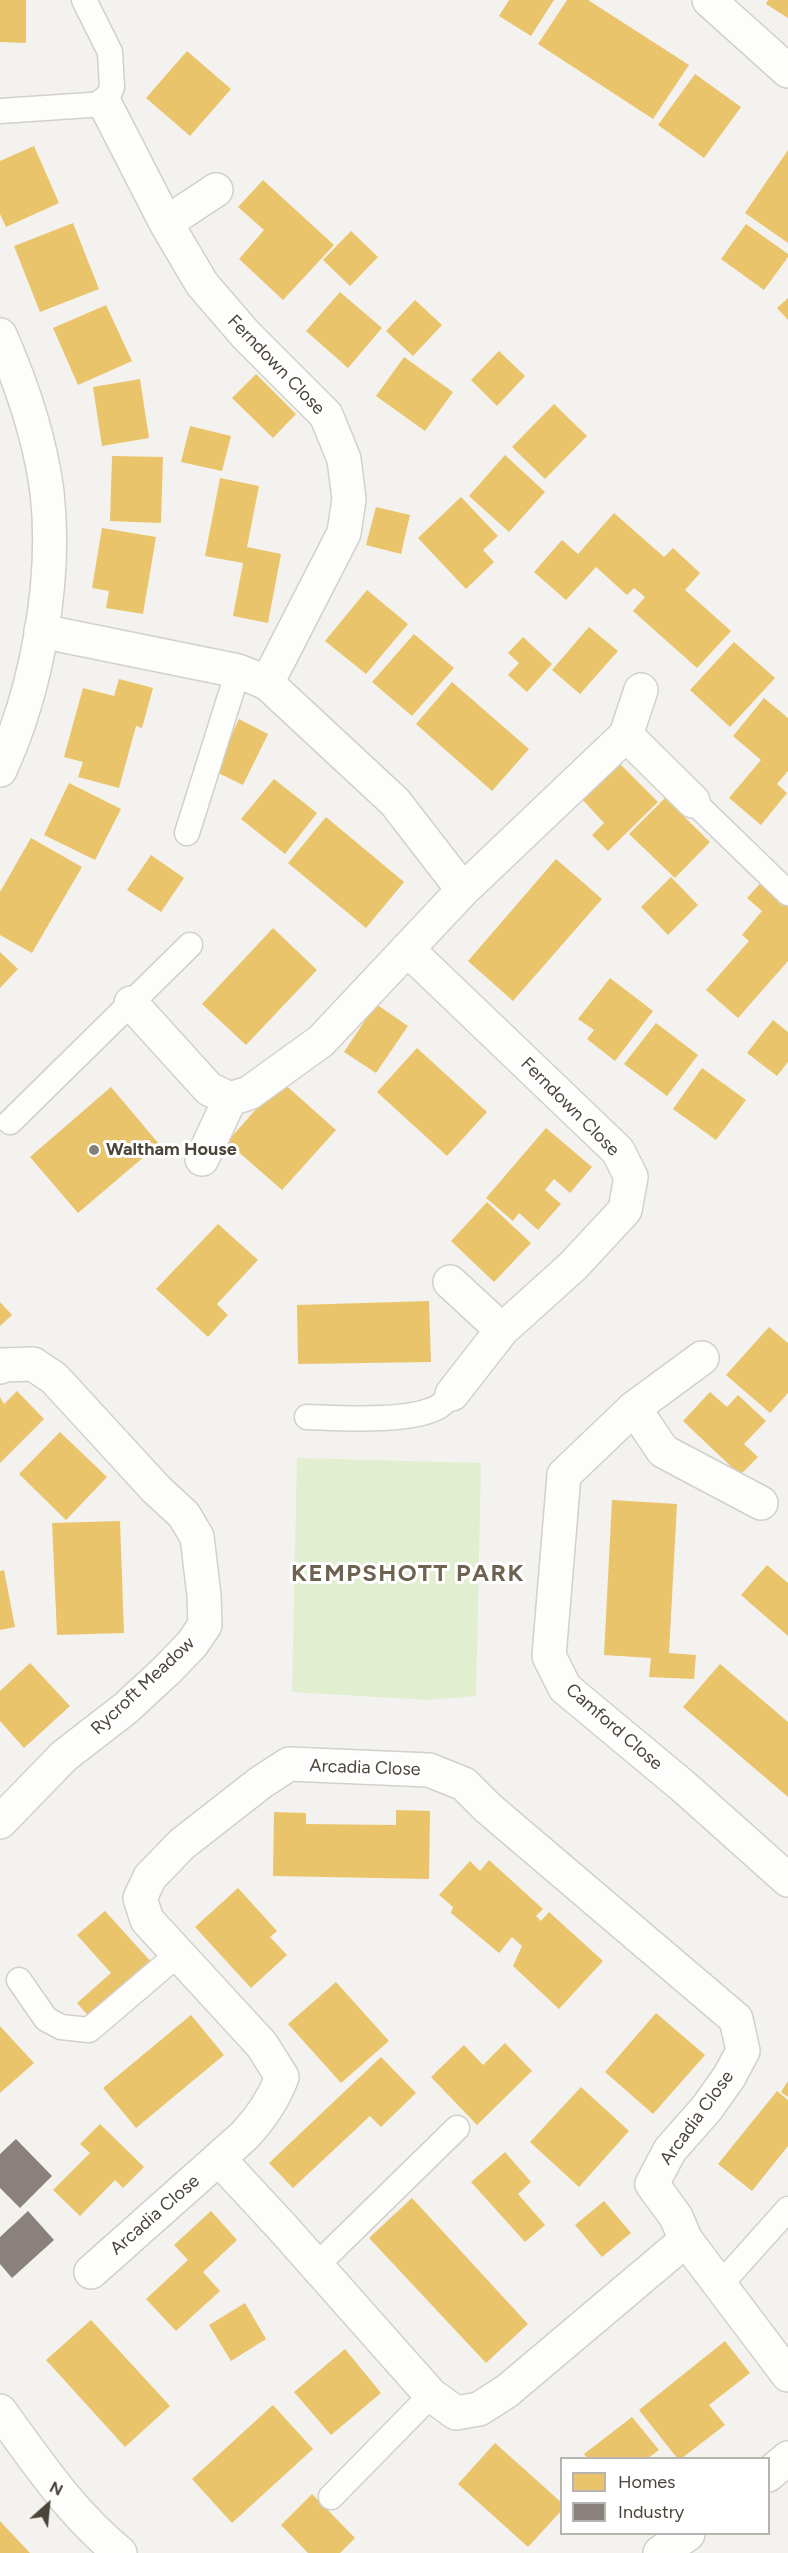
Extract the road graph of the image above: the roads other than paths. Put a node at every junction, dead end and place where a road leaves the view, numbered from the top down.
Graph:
1 (84, 0) edge
2 (709, 0) edge
3 (788, 71) edge
4 (105, 104) junction
5 (0, 111) edge
6 (216, 190) dead end
7 (166, 223) junction
8 (0, 335) edge
9 (41, 630) junction
10 (253, 677) junction
11 (640, 690) dead end
12 (626, 735) junction
13 (0, 770) edge
14 (693, 801) joint
15 (187, 833) dead end
16 (463, 891) junction
17 (788, 893) edge
18 (190, 945) dead end
19 (407, 948) junction
20 (131, 1002) junction
21 (230, 1099) junction
22 (10, 1122) dead end
23 (202, 1159) dead end
24 (450, 1282) dead end
25 (502, 1330) junction
26 (702, 1358) dead end
27 (0, 1367) edge
28 (452, 1394) joint
29 (634, 1408) junction
30 (307, 1417) dead end
31 (761, 1503) dead end
32 (0, 1822) edge
33 (788, 1880) edge
34 (177, 1955) junction
35 (19, 1980) dead end
36 (458, 2128) dead end
37 (219, 2159) junction
38 (788, 2209) edge
39 (686, 2240) junction
40 (316, 2266) junction
41 (91, 2272) dead end
42 (720, 2285) junction
43 (788, 2375) edge
44 (431, 2395) junction
45 (0, 2411) edge
46 (788, 2458) edge
47 (770, 2473) edge
48 (331, 2497) dead end
49 (687, 2535) edge
50 (120, 2553) edge
51 (660, 2553) edge

1 - 4 lane
2 - 3 street
4 - 5 lane
4 - 7 street, Ferndown Close
6 - 7 street
7 - 10 street, Ferndown Close
8 - 9 street
9 - 10 street
9 - 13 street
10 - 15 lane
10 - 16 street
11 - 12 street
12 - 14 street
12 - 16 street
14 - 17 lane
16 - 19 street
18 - 20 lane
19 - 21 street
19 - 25 street, Ferndown Close
20 - 21 street
20 - 22 lane
21 - 23 street
24 - 25 street
25 - 28 street, Ferndown Close
26 - 29 street, Camford Close
27 - 32 street, Rycroft Meadow
28 - 30 lane
29 - 31 street
29 - 33 street, Camford Close
34 - 35 lane
34 - 37 street, Arcadia Close
34 - 39 street, Arcadia Close
36 - 40 lane
37 - 40 street
37 - 41 street, Arcadia Close
38 - 42 lane
39 - 42 street, Arcadia Close
39 - 44 street
40 - 44 street
42 - 43 street, Arcadia Close
44 - 48 lane
45 - 50 street
46 - 47 street
49 - 51 street

